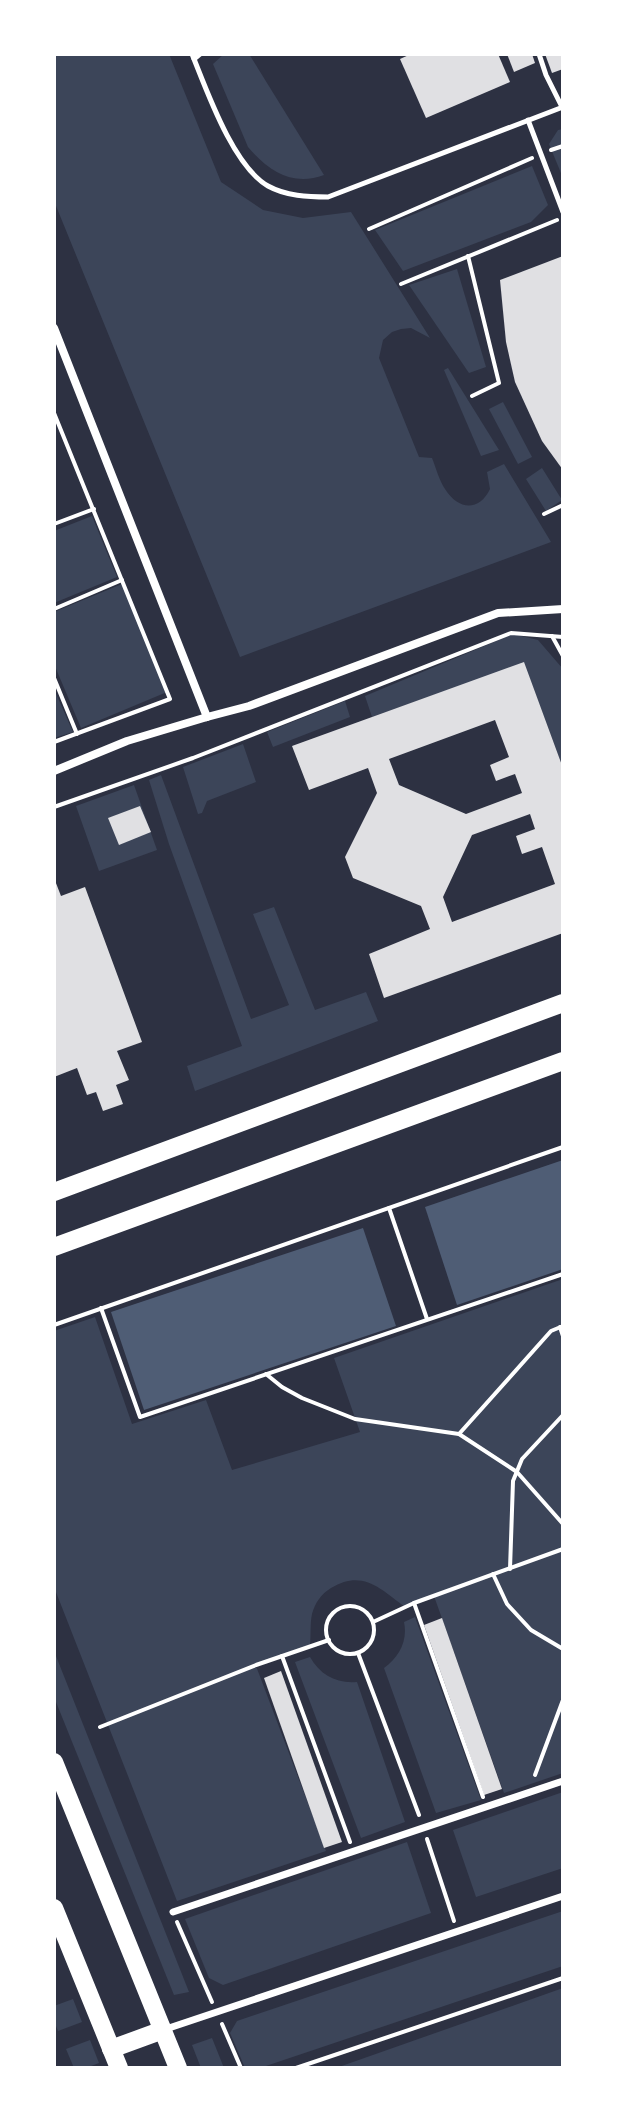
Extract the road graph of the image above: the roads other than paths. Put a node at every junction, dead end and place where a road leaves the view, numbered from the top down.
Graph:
1 (200, 54) edge
2 (539, 54) edge
3 (193, 56) edge
4 (563, 107) edge
5 (528, 120) junction
6 (563, 215) edge
7 (54, 328) edge
8 (563, 609) edge
9 (207, 717) junction
10 (54, 771) edge
11 (563, 1003) edge
12 (563, 1061) edge
13 (54, 1192) edge
14 (54, 1247) edge
15 (54, 1762) edge
16 (563, 1781) edge
17 (563, 1896) edge
18 (54, 1908) edge
19 (173, 1912) road end
20 (163, 2030) junction
21 (111, 2049) junction
22 (119, 2068) edge
23 (178, 2068) edge

1 - 3 lane
2 - 4 lane
3 - 5 lane
4 - 5 lane
5 - 6 lane
7 - 9 street
8 - 9 street
9 - 10 street
11 - 13 main road
12 - 14 main road
15 - 20 main road
16 - 19 street
17 - 20 street
18 - 21 main road
20 - 21 main road
20 - 23 main road
21 - 22 main road

